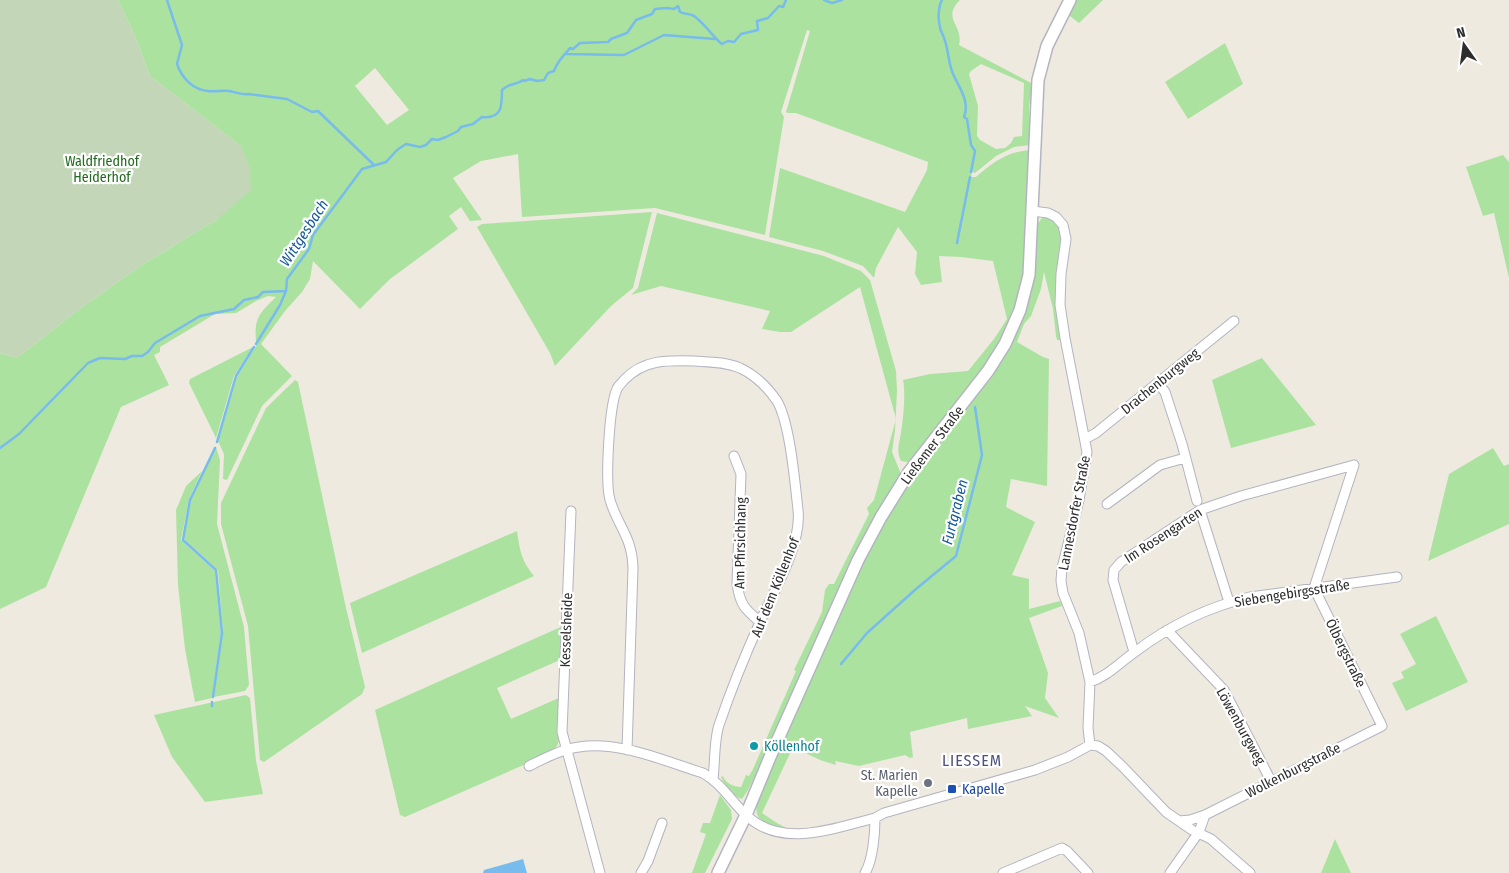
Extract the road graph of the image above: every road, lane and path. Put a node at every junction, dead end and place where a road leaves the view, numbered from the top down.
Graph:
1 (1070, 0) edge
2 (1032, 211) junction
3 (1234, 321) dead end
4 (1158, 383) junction
5 (1085, 439) junction
6 (734, 456) dead end
7 (1185, 458) junction
8 (1107, 504) dead end
9 (1198, 506) junction
10 (571, 511) dead end
11 (1397, 577) dead end
12 (1314, 588) junction
13 (1229, 602) junction
14 (760, 622) junction
15 (1167, 630) junction
16 (1134, 652) junction
17 (1090, 682) junction
18 (1382, 726) joint
19 (1090, 745) junction
20 (566, 749) junction
21 (627, 750) junction
22 (529, 766) dead end
23 (713, 779) junction
24 (1271, 781) junction
25 (746, 815) junction
26 (1205, 815) junction
27 (875, 818) junction
28 (1179, 821) junction
29 (662, 823) dead end
30 (1199, 832) junction
31 (600, 873) edge
32 (641, 873) edge
33 (718, 873) edge
34 (865, 873) edge
35 (1003, 873) edge
36 (1088, 873) edge
37 (1170, 873) edge
38 (1250, 873) edge

1 - 2 street, Ließemer Straße
2 - 5 street, Lannesdorfer Straße
2 - 25 street, Ließemer Straße
3 - 4 street, Drachenburgweg
4 - 5 street, Drachenburgweg
4 - 7 street
5 - 17 street, Lannesdorfer Straße
6 - 14 street, Am Pfirsichhang
7 - 8 street
7 - 9 street
9 - 12 street, Im Rosengarten
9 - 13 street
9 - 16 street, Im Rosengarten
10 - 20 street, Kesselsheide
11 - 12 street, Siebengebirgsstraße
12 - 13 street, Siebengebirgsstraße
12 - 18 street, Ölbergstraße
13 - 15 street, Siebengebirgsstraße
14 - 21 street, Auf dem Köllenhof
14 - 23 street, Auf dem Köllenhof
15 - 16 street, Siebengebirgsstraße
15 - 24 street, Löwenburgweg
16 - 17 street, Siebengebirgsstraße
17 - 19 street, Lannesdorfer Straße
18 - 24 street, Wolkenburgstraße
19 - 27 street
19 - 28 street
20 - 21 street
20 - 22 street
20 - 31 street, Kesselsheide
21 - 23 street
23 - 25 street
24 - 26 street, Wolkenburgstraße
25 - 27 street
25 - 33 street, Ließemer Straße
26 - 28 street, Wolkenburgstraße
26 - 30 street
27 - 34 street
28 - 30 street
29 - 32 street
30 - 37 street
30 - 38 street
35 - 36 street

